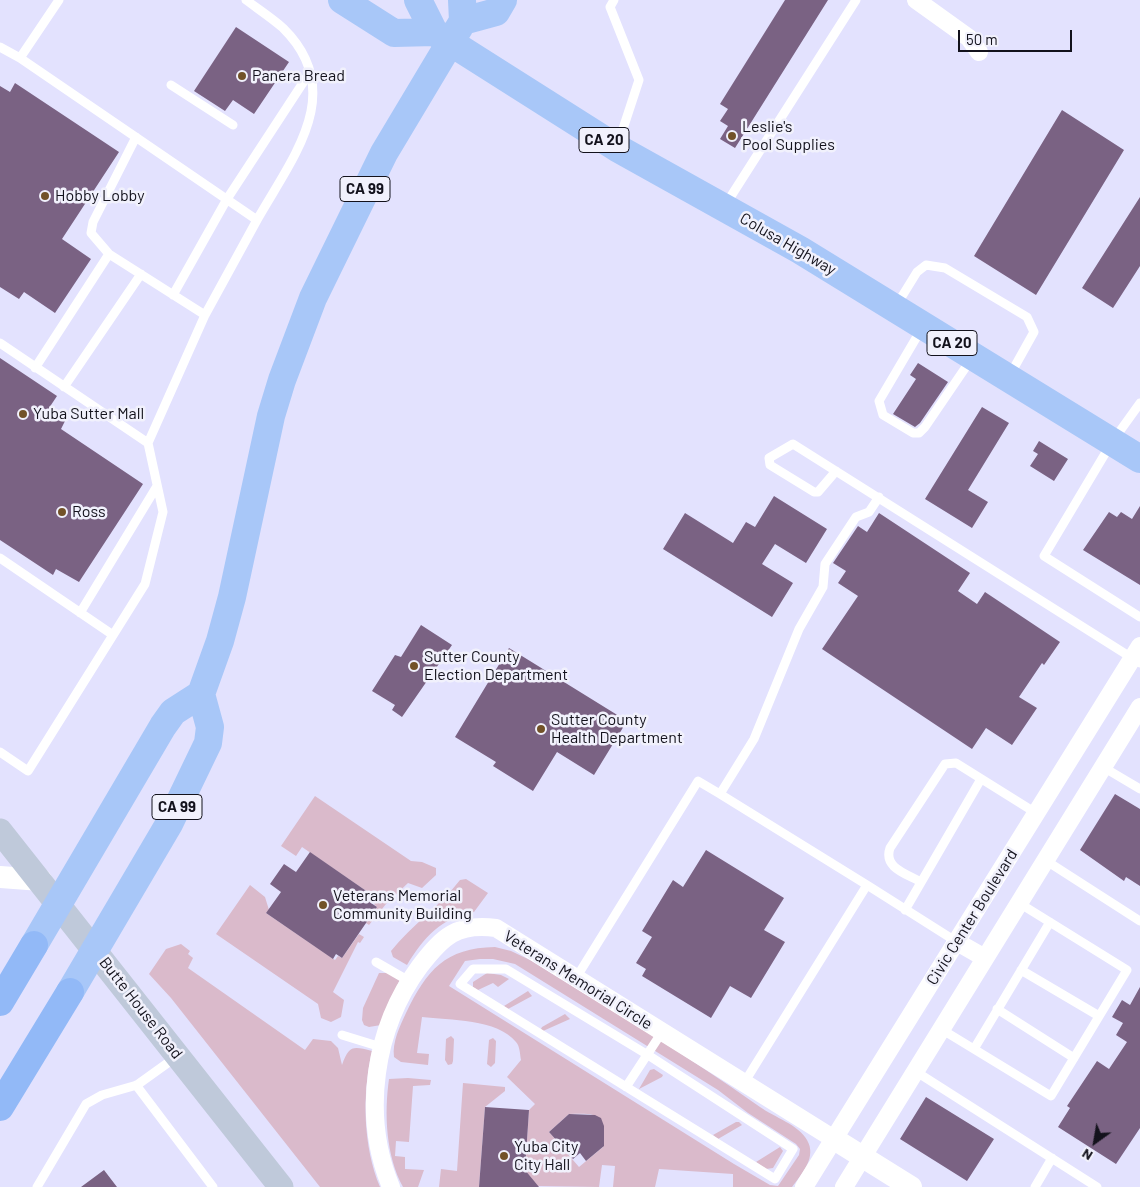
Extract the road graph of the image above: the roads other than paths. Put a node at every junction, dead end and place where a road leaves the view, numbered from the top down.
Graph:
1 (59, 0) edge
2 (246, 0) edge
3 (342, 0) edge
4 (418, 0) edge
5 (503, 0) edge
6 (614, 0) edge
7 (856, 0) edge
8 (917, 0) edge
9 (452, 24) edge
10 (0, 47) edge
11 (979, 52) dead end
12 (20, 58) junction
13 (310, 72) junction
14 (171, 85) dead end
15 (233, 125) dead end
16 (136, 137) junction
17 (617, 148) junction
18 (227, 199) junction
19 (724, 207) junction
20 (257, 220) junction
21 (109, 254) junction
22 (140, 274) junction
23 (173, 295) junction
24 (895, 308) junction
25 (205, 315) junction
26 (924, 326) junction
27 (0, 343) edge
28 (973, 356) junction
29 (35, 368) junction
30 (1008, 378) junction
31 (64, 387) junction
32 (1140, 403) edge
33 (1112, 442) junction
34 (148, 443) junction
35 (1140, 459) edge
36 (836, 470) junction
37 (157, 486) junction
38 (879, 498) junction
39 (0, 558) edge
40 (80, 613) junction
41 (1140, 617) edge
42 (113, 635) junction
43 (1138, 656) edge
44 (201, 694) junction
45 (1140, 707) edge
46 (0, 752) edge
47 (1103, 767) junction
48 (981, 779) junction
49 (1140, 790) edge
50 (720, 794) junction
51 (1036, 813) junction
52 (0, 831) edge
53 (1045, 860) junction
54 (0, 877) edge
55 (40, 880) junction
56 (921, 882) junction
57 (866, 885) junction
58 (1019, 903) junction
59 (905, 910) junction
60 (1140, 920) edge
61 (1050, 922) junction
62 (957, 942) junction
63 (985, 958) junction
64 (376, 962) dead end
65 (1021, 970) junction
66 (576, 978) junction
67 (409, 981) junction
68 (0, 1002) edge
69 (998, 1010) junction
70 (1099, 1016) junction
71 (941, 1029) junction
72 (662, 1032) junction
73 (342, 1035) dead end
74 (381, 1047) junction
75 (974, 1049) junction
76 (178, 1055) junction
77 (648, 1055) junction
78 (1074, 1058) junction
79 (916, 1071) junction
80 (744, 1083) junction
81 (136, 1085) junction
82 (626, 1087) junction
83 (0, 1107) edge
84 (834, 1139) junction
85 (862, 1157) junction
86 (1052, 1158) junction
87 (271, 1182) edge
88 (37, 1187) edge
89 (213, 1187) edge
90 (391, 1187) edge
91 (804, 1187) edge
92 (844, 1187) edge
93 (911, 1187) edge
94 (1035, 1187) edge
95 (1097, 1187) edge

1 - 12 lane
2 - 13 lane
3 - 9 highway
4 - 9 highway
5 - 9 highway
6 - 17 lane
7 - 19 lane
8 - 11 street
9 - 17 highway, Colusa Highway / CA 20
9 - 44 highway, CA 99
10 - 12 lane
12 - 16 lane
13 - 18 lane
13 - 20 lane
14 - 15 lane
16 - 18 lane
16 - 21 lane
17 - 19 highway, Colusa Highway / CA 20
18 - 20 lane
18 - 23 lane
19 - 24 highway, Colusa Highway / CA 20
20 - 25 lane
21 - 22 lane
21 - 29 lane
22 - 23 lane
22 - 31 lane
23 - 25 lane
24 - 26 highway, Colusa Highway / CA 20
24 - 30 lane
25 - 34 lane
26 - 28 highway, Colusa Highway / CA 20
26 - 28 lane
27 - 29 lane
28 - 30 highway, Colusa Highway / CA 20
29 - 31 lane
30 - 33 highway, Colusa Highway / CA 20
31 - 34 lane
32 - 33 lane
33 - 35 highway, Colusa Highway / CA 20
33 - 41 lane
34 - 37 lane
36 - 36 lane
36 - 38 lane
37 - 40 lane
37 - 42 lane
38 - 43 lane
38 - 50 lane
39 - 40 lane
40 - 42 lane
42 - 46 lane
43 - 51 street, Civic Center Boulevard
44 - 68 highway, CA 99
44 - 83 highway, CA 99
45 - 47 street, Civic Center Boulevard
47 - 49 lane
47 - 53 street, Civic Center Boulevard
48 - 51 lane
48 - 56 lane
48 - 56 lane
50 - 57 lane
50 - 66 lane
51 - 62 street, Civic Center Boulevard
52 - 55 main road, Butte House Road
53 - 58 street, Civic Center Boulevard
53 - 60 lane
54 - 55 street
55 - 76 main road, Butte House Road
56 - 59 lane
57 - 59 lane
57 - 80 lane
58 - 61 lane
58 - 63 street, Civic Center Boulevard
59 - 62 lane
61 - 65 lane
61 - 70 lane
62 - 63 street
62 - 84 street, Civic Center Boulevard
63 - 71 street, Civic Center Boulevard
64 - 67 lane
65 - 69 lane
65 - 70 lane
66 - 67 street, Veterans Memorial Circle
66 - 72 street, Veterans Memorial Circle
67 - 74 street, Veterans Memorial Circle
69 - 75 lane
69 - 78 lane
70 - 78 lane
71 - 75 lane
71 - 79 street, Civic Center Boulevard
72 - 77 lane
72 - 80 street, Veterans Memorial Circle
73 - 74 lane
74 - 90 street, Veterans Memorial Circle
75 - 78 lane
76 - 81 lane
76 - 87 main road, Butte House Road
77 - 82 lane
77 - 82 lane
77 - 82 lane
79 - 85 street, Civic Center Boulevard
79 - 86 lane
80 - 84 street, Veterans Memorial Circle
81 - 88 lane
81 - 89 lane
84 - 85 street
84 - 91 street, Civic Center Boulevard
85 - 92 street, Civic Center Boulevard
85 - 93 street
86 - 94 lane
86 - 95 lane

